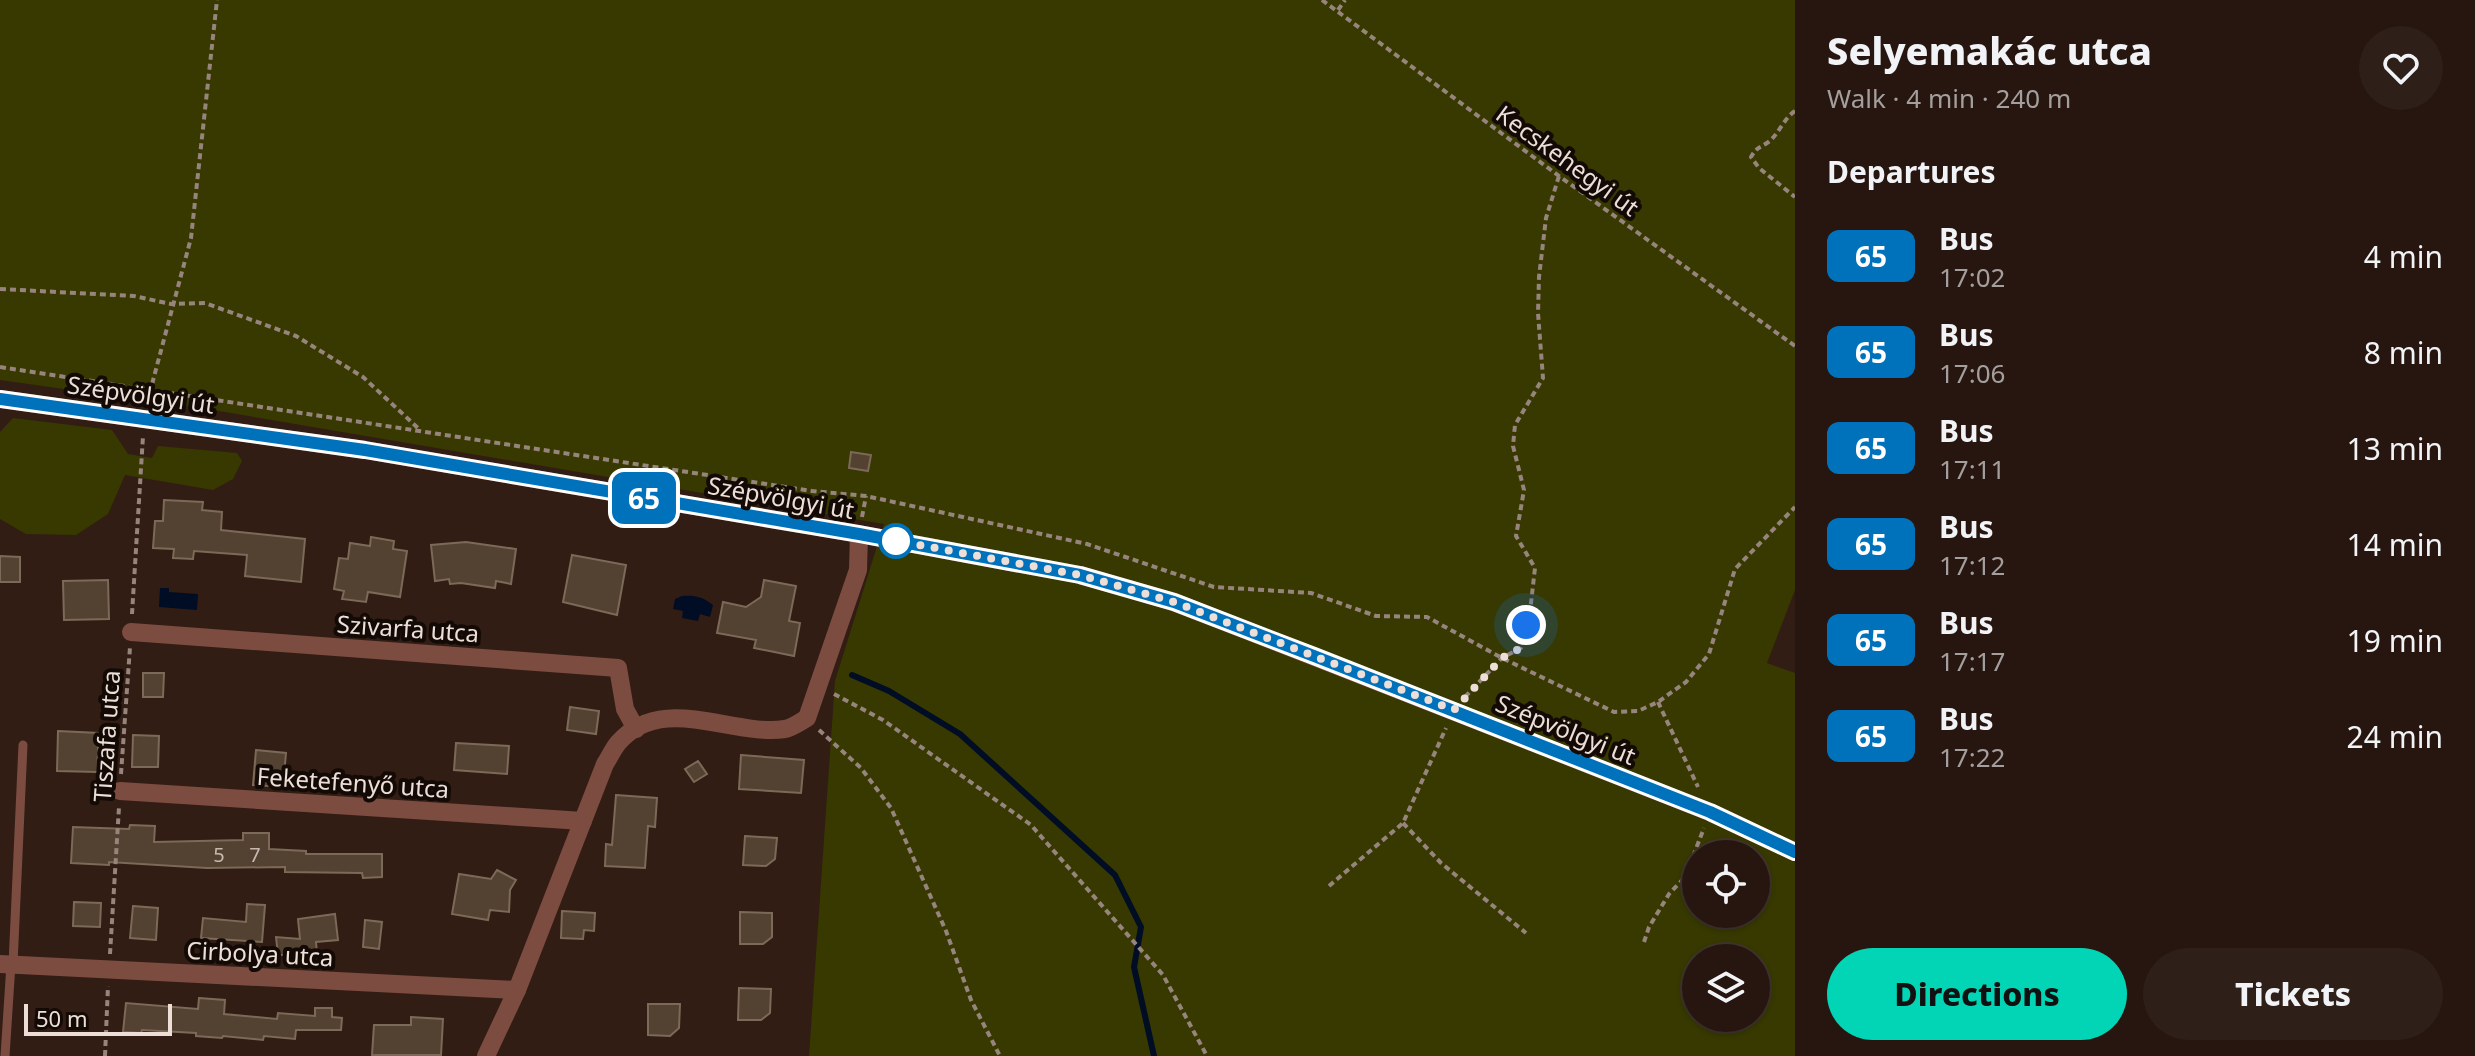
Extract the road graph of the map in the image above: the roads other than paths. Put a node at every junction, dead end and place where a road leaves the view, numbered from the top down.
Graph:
1 (0, 399) edge
2 (859, 534) junction
3 (131, 632) road end
4 (636, 729) junction
5 (23, 745) dead end
6 (120, 791) road end
7 (583, 821) junction
8 (1795, 852) edge
9 (8, 964) edge
10 (517, 990) junction
11 (5, 1056) edge
12 (486, 1056) edge

1 - 2 street, Szépvölgyi út
2 - 4 street
2 - 8 street, Szépvölgyi út
3 - 4 street, Szivarfa utca
4 - 7 street
5 - 9 lane
6 - 7 street, Feketefenyő utca
7 - 10 street
9 - 10 street, Cirbolya utca
9 - 11 lane
10 - 12 street

